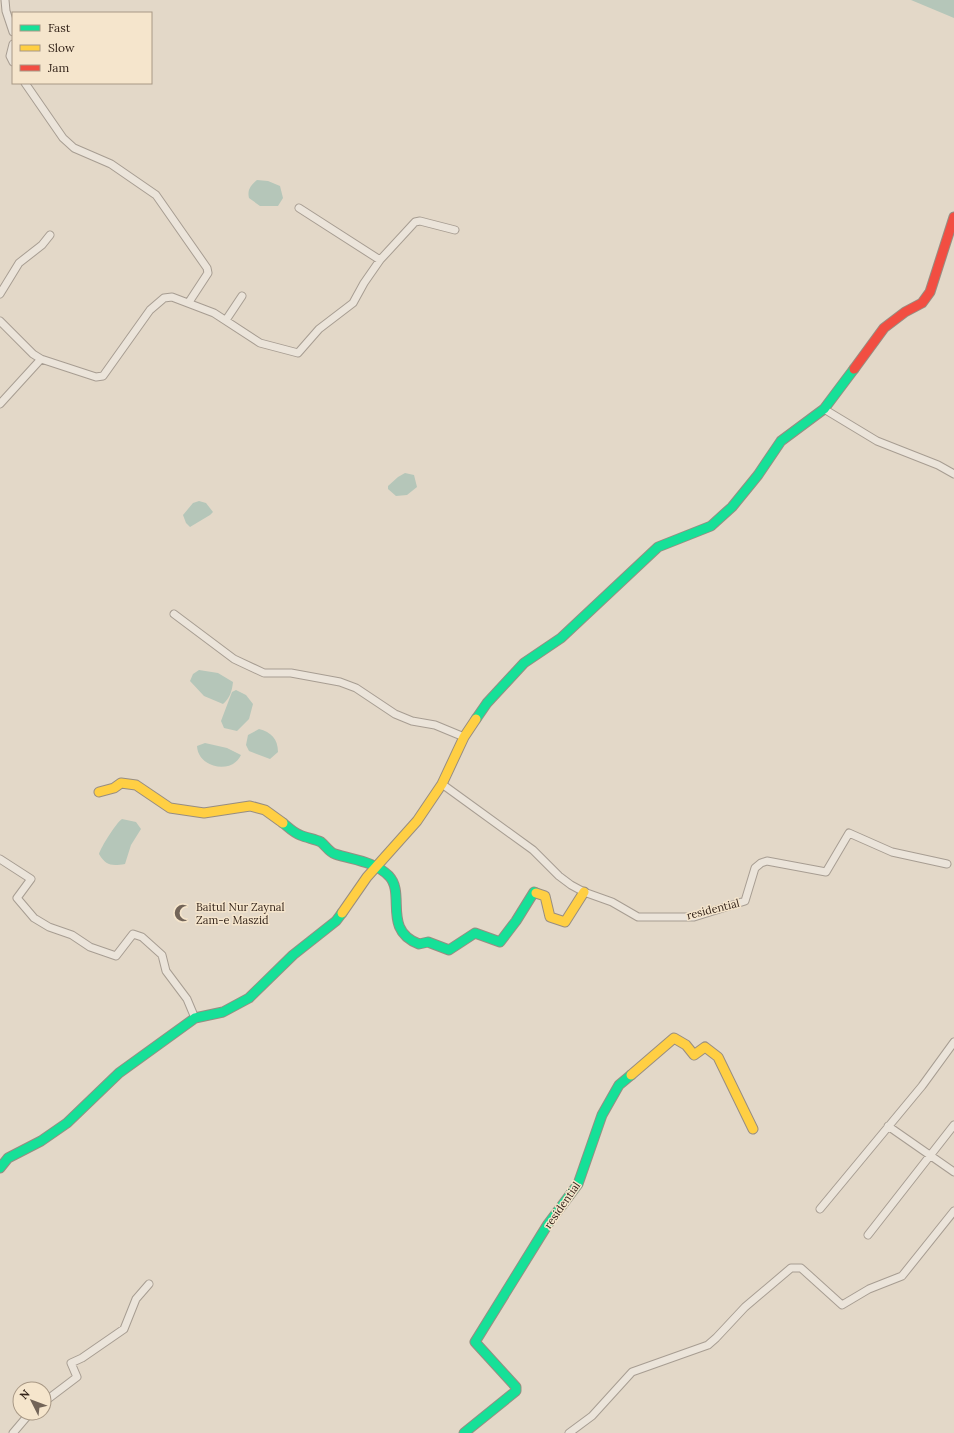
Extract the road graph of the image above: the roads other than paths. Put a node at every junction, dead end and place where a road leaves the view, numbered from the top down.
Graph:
1 (5, 0) edge
2 (12, 29) edge
3 (12, 48) edge
4 (12, 60) edge
5 (26, 84) edge
6 (299, 208) dead end
7 (954, 217) edge
8 (454, 230) dead end
9 (50, 235) dead end
10 (380, 260) junction
11 (0, 294) edge
12 (242, 296) dead end
13 (189, 302) junction
14 (226, 320) junction
15 (0, 321) edge
16 (41, 360) junction
17 (0, 404) edge
18 (824, 409) junction
19 (954, 474) edge
20 (174, 614) dead end
21 (464, 737) junction
22 (442, 784) junction
23 (98, 792) dead end
24 (0, 859) edge
25 (947, 864) dead end
26 (375, 869) junction
27 (584, 892) junction
28 (195, 1018) junction
29 (954, 1042) edge
30 (954, 1125) edge
31 (888, 1126) junction
32 (752, 1129) dead end
33 (930, 1155) junction
34 (0, 1168) edge
35 (954, 1172) edge
36 (820, 1209) dead end
37 (954, 1212) edge
38 (868, 1235) dead end
39 (149, 1284) dead end
40 (52, 1396) edge
41 (23, 1421) edge
42 (13, 1433) edge
43 (464, 1433) edge
44 (569, 1433) edge

1 - 2 street
3 - 4 street
5 - 13 street
6 - 10 street
7 - 18 street
8 - 10 street
9 - 11 street
10 - 14 street
12 - 14 street
13 - 14 street
13 - 16 street
15 - 16 street
16 - 17 street
18 - 19 street
18 - 21 street
20 - 21 street
21 - 22 street
22 - 26 street
22 - 27 street, residential
23 - 26 street
24 - 28 street
25 - 27 street, residential
26 - 27 street
26 - 28 street
28 - 34 street
29 - 31 street
30 - 33 street
31 - 33 street
31 - 36 street
32 - 43 street, residential
33 - 35 street
33 - 38 street
37 - 44 street
39 - 40 street
41 - 42 street

